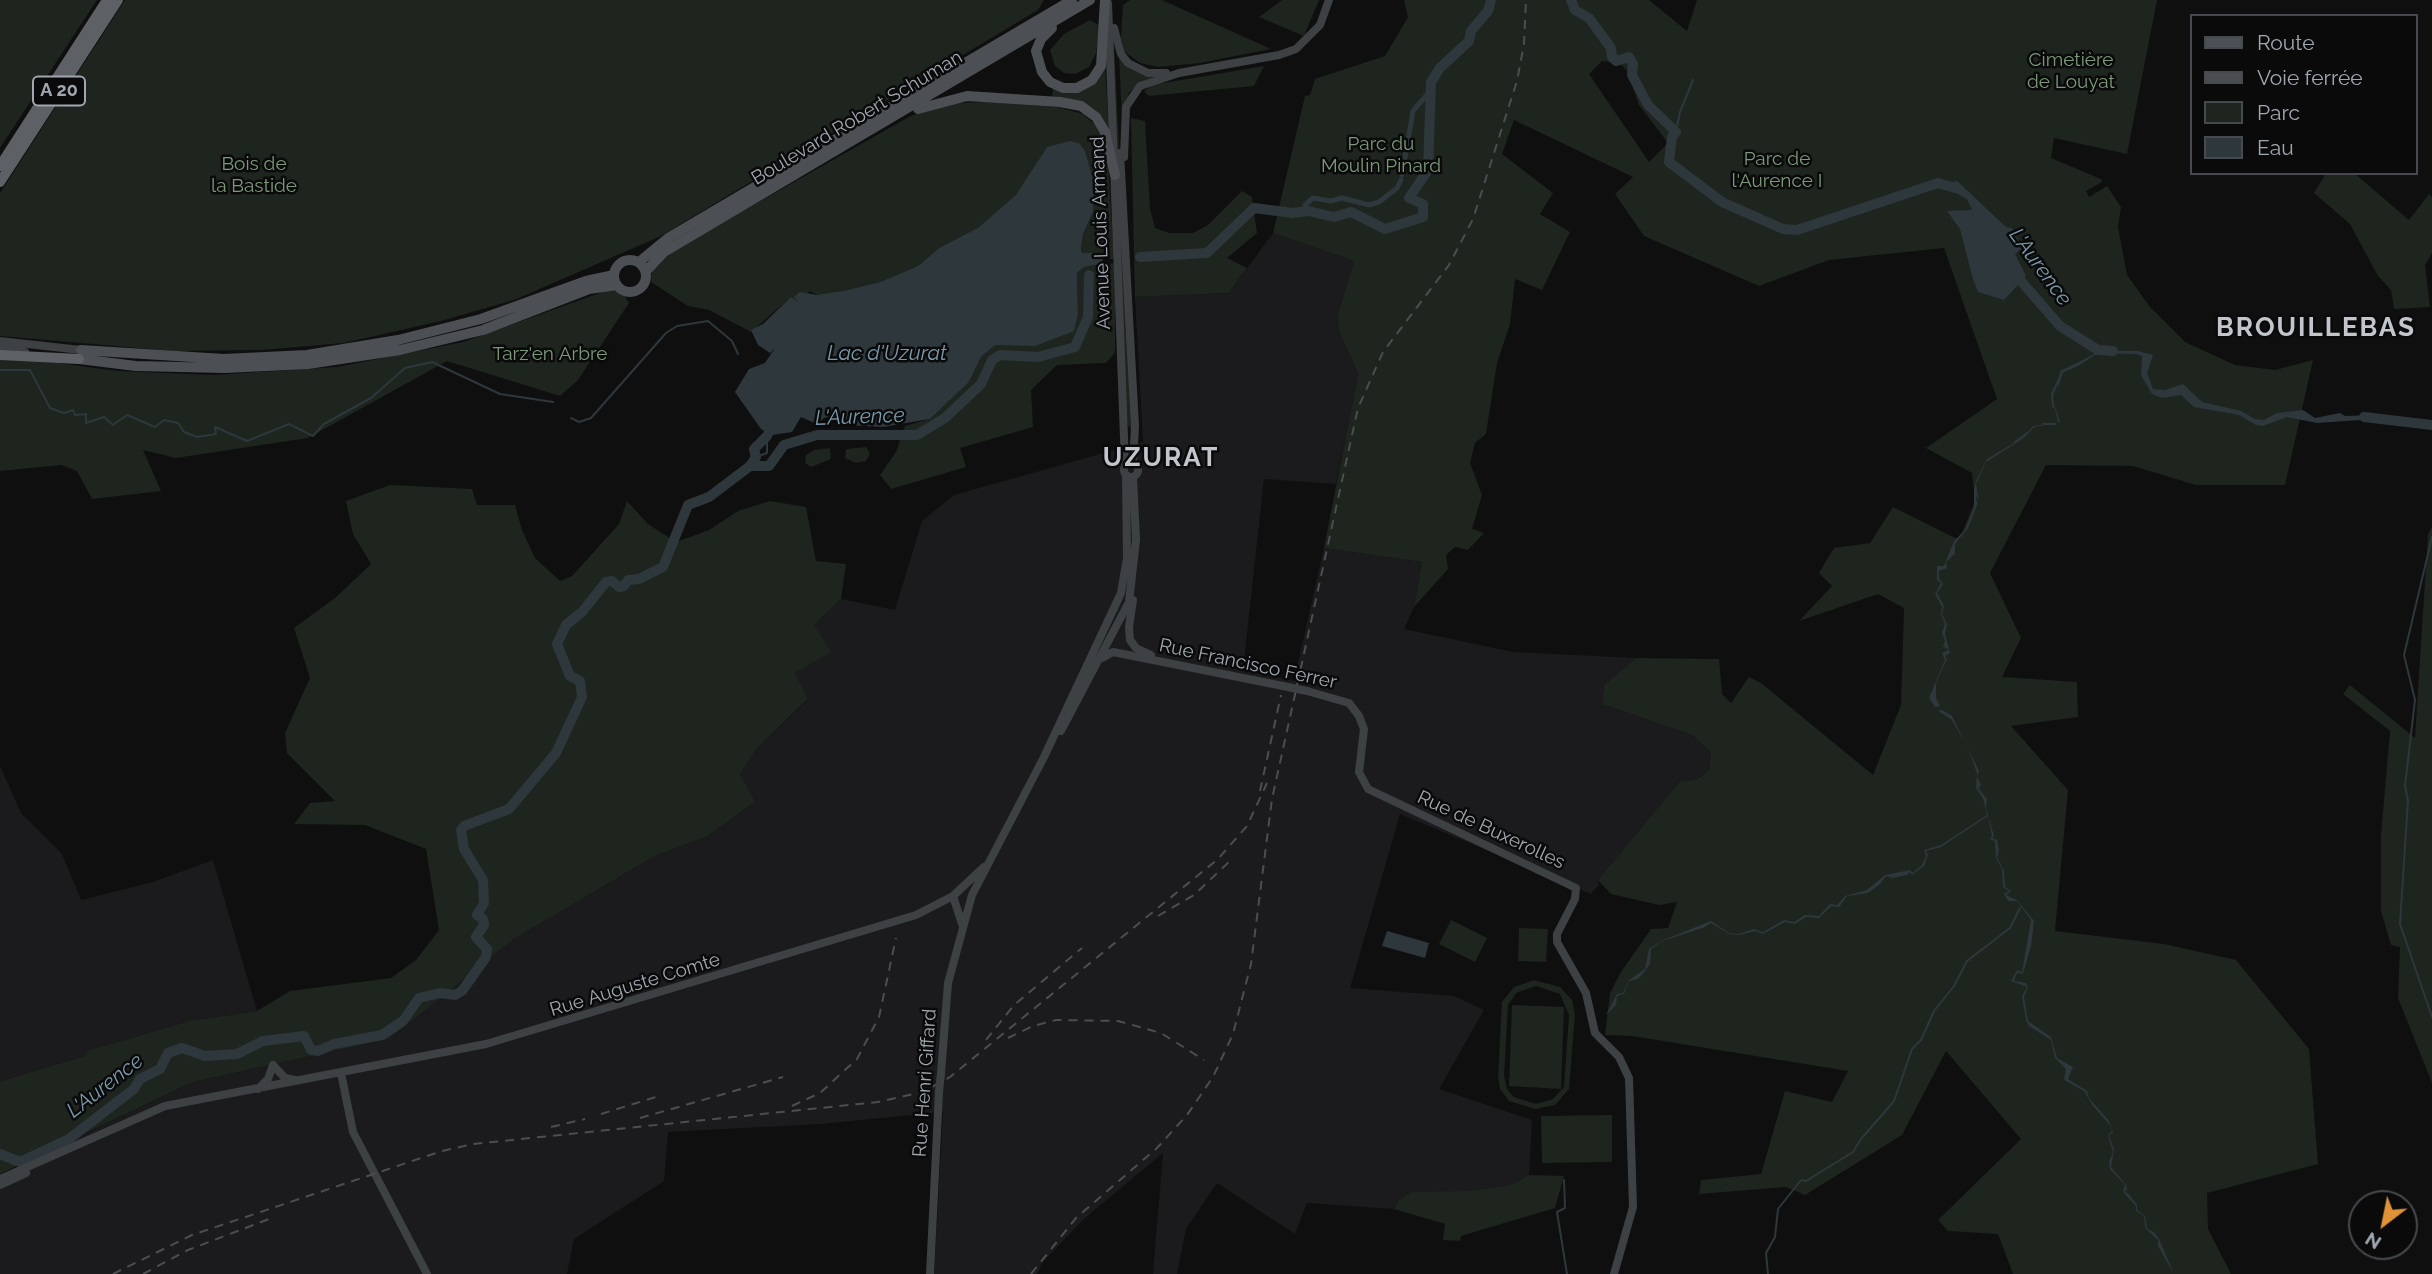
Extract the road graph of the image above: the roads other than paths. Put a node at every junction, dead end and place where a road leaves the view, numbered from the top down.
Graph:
1 (107, 0) edge
2 (118, 0) edge
3 (1056, 0) edge
4 (1072, 0) edge
5 (1089, 0) edge
6 (1109, 0) edge
7 (1329, 0) edge
8 (1114, 27) junction
9 (1007, 36) junction
10 (1179, 73) junction
11 (859, 139) junction
12 (0, 166) edge
13 (1115, 175) junction
14 (0, 182) edge
15 (1123, 195) junction
16 (643, 267) junction
17 (615, 280) junction
18 (0, 341) edge
19 (0, 348) edge
20 (80, 354) junction
21 (0, 355) edge
22 (1129, 464) junction
23 (1130, 476) junction
24 (1133, 589) junction
25 (1108, 644) junction
26 (1096, 645) junction
27 (1140, 657) junction
28 (1098, 664) junction
29 (1186, 668) junction
30 (1349, 703) joint
31 (1044, 757) junction
32 (984, 867) junction
33 (955, 895) junction
34 (933, 908) junction
35 (956, 912) junction
36 (962, 922) junction
37 (357, 1070) junction
38 (341, 1073) junction
39 (323, 1077) junction
40 (298, 1081) junction
41 (253, 1090) junction
42 (344, 1091) junction
43 (0, 1179) edge
44 (0, 1185) edge
45 (427, 1274) edge
46 (930, 1274) edge
47 (1614, 1274) edge

1 - 12 highway, A 20
2 - 14 highway, A 20
3 - 9 main road
4 - 9 main road, Boulevard Robert Schuman
5 - 6 main road
5 - 11 main road, Boulevard Robert Schuman
6 - 8 street, Avenue Louis Armand
6 - 13 street, Avenue Louis Armand
7 - 10 street
8 - 10 street
8 - 15 street, Avenue Louis Armand
9 - 16 main road, Boulevard Robert Schuman
10 - 15 street
11 - 13 main road
11 - 16 main road, Boulevard Robert Schuman
13 - 22 street, Avenue Louis Armand
15 - 22 street, Avenue Louis Armand
16 - 17 main road
16 - 17 main road
17 - 20 main road
18 - 20 street
19 - 20 street
20 - 21 highway
22 - 23 street
22 - 23 street
23 - 24 street
23 - 26 street
24 - 25 street
24 - 29 street
25 - 26 street
25 - 27 street
25 - 28 street
26 - 28 street
26 - 31 street
27 - 28 street
27 - 29 street, Rue Francisco Ferrer
28 - 31 street
29 - 30 street, Rue Francisco Ferrer, bridge
30 - 47 street, Rue de Buxerolles
31 - 32 street
32 - 33 street, Rue Auguste Comte
32 - 36 street, Rue Henri Giffard
33 - 34 street, Rue Auguste Comte
33 - 35 street
33 - 36 street
34 - 35 street
34 - 37 street, Rue Auguste Comte
35 - 36 street
36 - 46 street, Rue Henri Giffard, bridge
37 - 38 street, Rue Auguste Comte
37 - 42 street
38 - 39 street, Rue Auguste Comte
38 - 42 street
39 - 40 street, Rue Auguste Comte
39 - 42 street
40 - 41 street, Rue Auguste Comte
40 - 41 street
41 - 43 street
41 - 44 street
42 - 45 street

